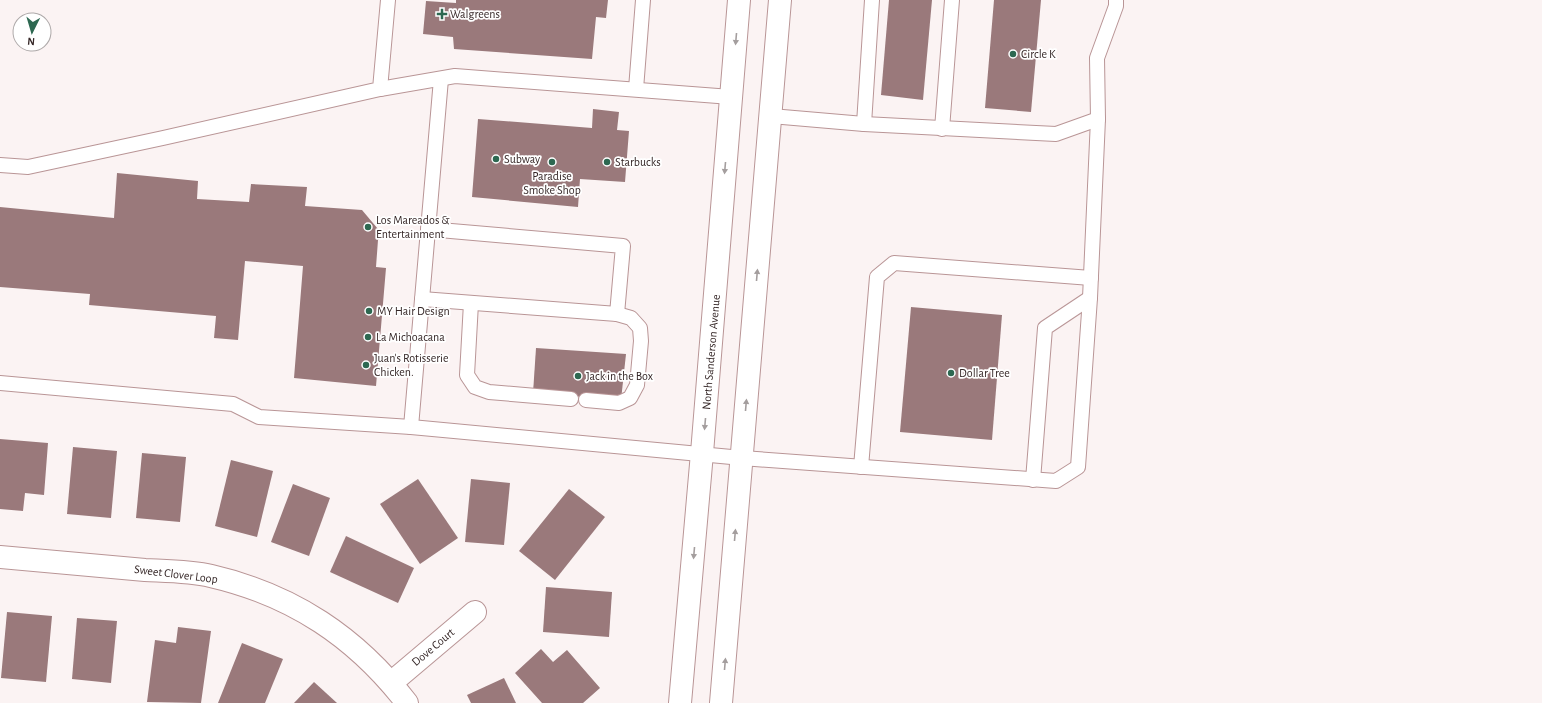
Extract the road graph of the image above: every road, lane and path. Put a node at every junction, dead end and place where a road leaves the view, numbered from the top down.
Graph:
1 (388, 0) edge
2 (644, 0) edge
3 (739, 0) edge
4 (780, 0) edge
5 (872, 0) edge
6 (952, 0) edge
7 (1116, 0) edge
8 (441, 79) junction
9 (380, 89) junction
10 (636, 89) junction
11 (731, 97) junction
12 (771, 116) junction
13 (1098, 119) junction
14 (864, 124) junction
15 (942, 129) junction
16 (0, 165) edge
17 (428, 229) junction
18 (1091, 278) junction
19 (1090, 298) junction
20 (422, 299) junction
21 (471, 303) junction
22 (617, 314) junction
23 (0, 383) edge
24 (570, 399) dead end
25 (586, 400) dead end
26 (411, 427) junction
27 (702, 453) junction
28 (742, 458) junction
29 (861, 467) junction
30 (1033, 480) junction
31 (0, 557) edge
32 (475, 612) dead end
33 (391, 683) junction
34 (407, 703) edge
35 (680, 703) edge
36 (721, 703) edge

1 - 9 lane
2 - 10 lane
3 -> 11 main road, North Sanderson Avenue
4 - 12 main road
5 - 14 lane
6 - 15 lane
7 - 13 lane
8 - 9 lane
8 - 10 lane
8 - 17 lane
9 - 16 lane
10 - 11 lane
11 -> 27 main road, North Sanderson Avenue
12 - 14 lane
28 -> 12 main road
13 - 15 lane
13 - 18 lane
14 - 15 lane
17 - 20 lane
17 - 22 lane
18 - 19 lane
18 - 29 lane
19 - 30 lane
19 - 30 lane
20 - 21 lane
20 - 26 lane
21 - 22 lane
21 - 24 lane
22 - 25 lane
23 - 26 lane
26 - 27 lane
27 - 28 lane
27 -> 35 main road, North Sanderson Avenue
28 - 29 lane
36 -> 28 main road
29 - 30 lane
31 - 33 main road, Sweet Clover Loop
32 - 33 main road, Dove Court
33 - 34 main road, Sweet Clover Loop

